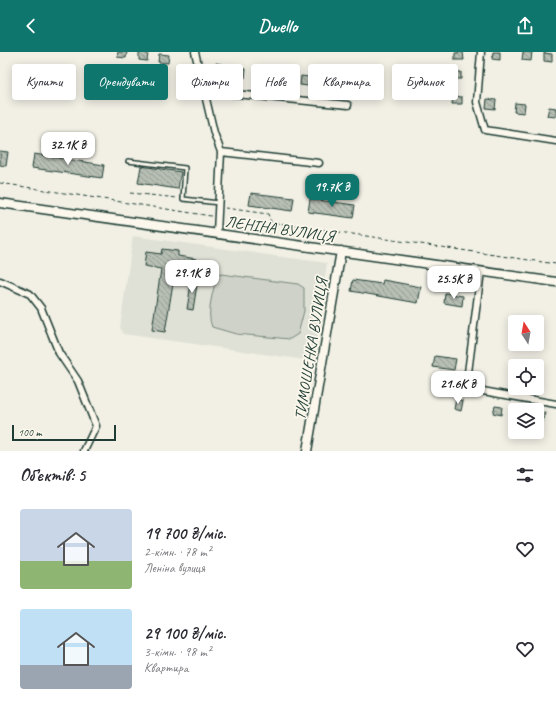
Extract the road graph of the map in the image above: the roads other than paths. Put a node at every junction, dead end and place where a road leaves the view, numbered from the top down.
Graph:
1 (195, 52) edge
2 (482, 52) edge
3 (198, 64) edge
4 (243, 95) edge
5 (207, 100) edge
6 (348, 105) dead end
7 (556, 141) edge
8 (221, 152) junction
9 (128, 162) dead end
10 (319, 163) dead end
11 (0, 203) edge
12 (219, 205) junction
13 (217, 233) junction
14 (341, 251) junction
15 (482, 271) junction
16 (0, 281) edge
17 (556, 282) edge
18 (556, 404) edge
19 (84, 451) edge
20 (308, 451) edge

1 - 3 street
2 - 7 street
4 - 6 street
5 - 8 street
8 - 10 street
8 - 12 street
9 - 12 lane
11 - 13 street, ЛЕНІНА ВУЛИЦЯ
12 - 13 street
13 - 14 street, ЛЕНІНА ВУЛИЦЯ
14 - 15 street, ЛЕНІНА ВУЛИЦЯ
14 - 20 street, ТИМОШЕНКА ВУЛИЦЯ
15 - 17 street, ЛЕНІНА ВУЛИЦЯ
15 - 18 street
16 - 19 street

